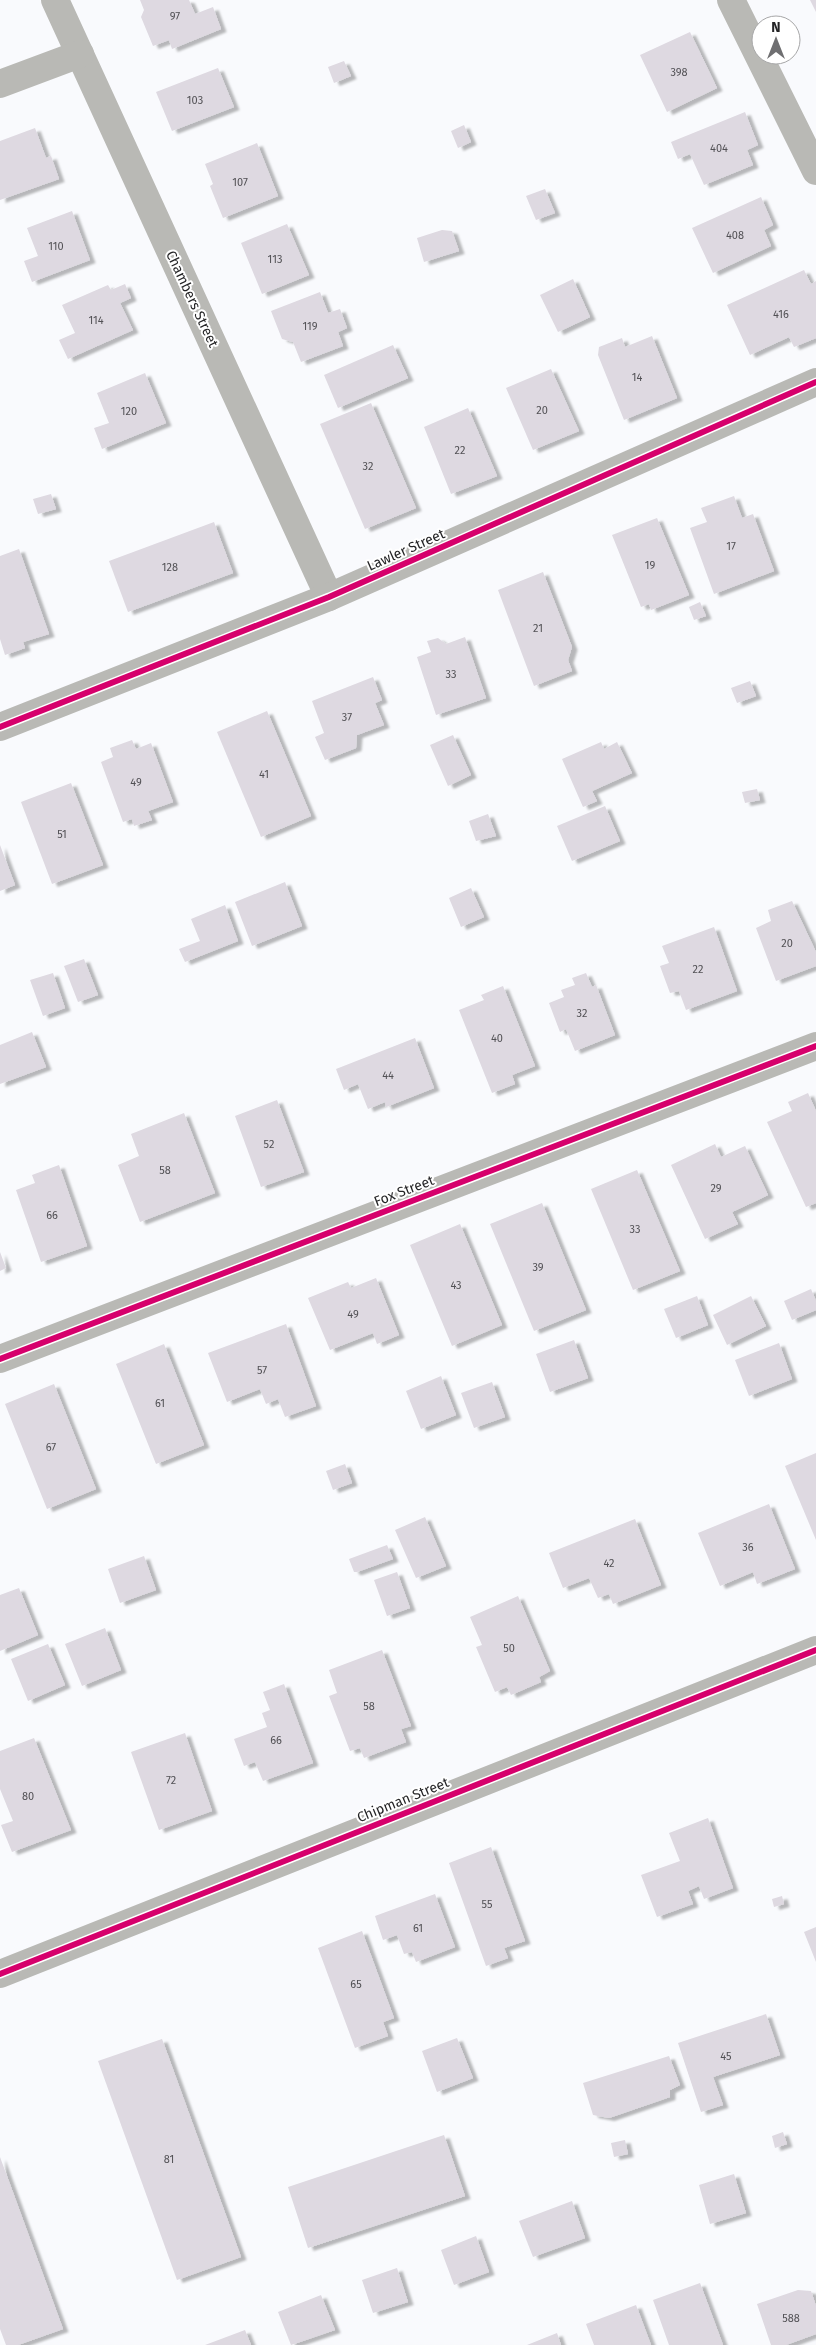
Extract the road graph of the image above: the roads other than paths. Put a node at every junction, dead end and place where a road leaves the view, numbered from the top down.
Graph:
1 (55, 0) edge
2 (731, 0) edge
3 (80, 54) junction
4 (0, 84) edge
5 (816, 171) edge
6 (816, 382) edge
7 (329, 597) junction
8 (0, 727) edge
9 (816, 1046) edge
10 (0, 1359) edge
11 (816, 1650) edge
12 (0, 1974) edge

1 - 3 street, Chambers Street
2 - 5 street
3 - 4 street
3 - 7 street, Chambers Street
6 - 7 street, Lawler Street
7 - 8 street, Lawler Street
9 - 10 street, Fox Street
11 - 12 street, Chipman Street

